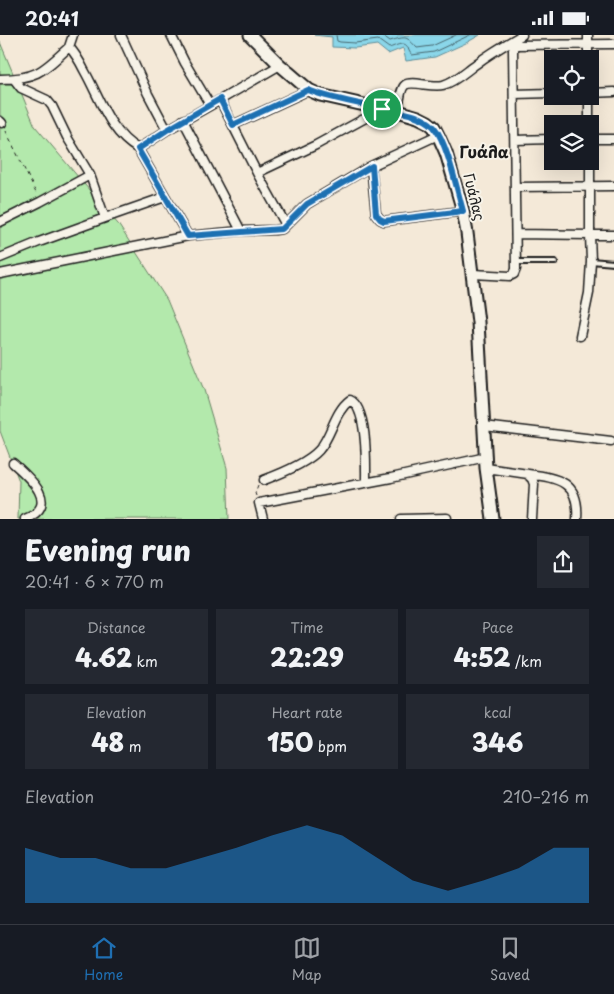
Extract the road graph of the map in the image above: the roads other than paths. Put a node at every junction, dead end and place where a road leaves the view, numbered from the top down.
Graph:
1 (73, 35) edge
2 (121, 35) edge
3 (171, 35) edge
4 (250, 35) edge
5 (588, 35) edge
6 (517, 40) edge
7 (614, 44) edge
8 (588, 45) junction
9 (69, 47) junction
10 (588, 50) edge
11 (280, 65) junction
12 (0, 79) edge
13 (14, 79) junction
14 (308, 90) junction
15 (614, 92) edge
16 (544, 93) edge
17 (514, 94) junction
18 (599, 94) edge
19 (220, 99) junction
20 (210, 105) junction
21 (382, 109) junction
22 (398, 111) junction
23 (183, 120) junction
24 (233, 125) junction
25 (167, 130) junction
26 (438, 135) junction
27 (544, 139) edge
28 (599, 139) edge
29 (614, 139) edge
30 (515, 140) junction
31 (138, 149) junction
32 (372, 166) junction
33 (590, 170) edge
34 (256, 173) junction
35 (90, 175) junction
36 (516, 187) junction
37 (590, 187) junction
38 (614, 187) edge
39 (165, 197) junction
40 (463, 211) junction
41 (105, 218) junction
42 (0, 222) edge
43 (286, 225) junction
44 (241, 231) junction
45 (516, 234) junction
46 (590, 235) junction
47 (614, 235) edge
48 (188, 236) junction
49 (0, 258) edge
50 (591, 261) junction
51 (516, 262) junction
52 (555, 262) dead end
53 (614, 263) edge
54 (473, 273) junction
55 (0, 274) edge
56 (580, 336) dead end
57 (484, 426) junction
58 (611, 441) dead end
59 (13, 463) dead end
60 (486, 463) junction
61 (527, 474) junction
62 (264, 480) road end
63 (366, 483) junction
64 (448, 517) dead end
65 (25, 519) edge
66 (263, 519) edge
67 (401, 519) edge
68 (413, 519) edge
69 (493, 519) edge
70 (532, 519) edge
71 (577, 519) edge

1 - 9 street
2 - 25 street
3 - 20 street
4 - 11 street, Γυάλας
5 - 8 street
6 - 8 street
6 - 17 street
6 - 22 street
7 - 8 street
8 - 10 street
9 - 13 street
9 - 31 street
11 - 14 street, Γυάλας
11 - 19 street
12 - 13 street
13 - 35 street
14 - 21 street, Γυάλας
14 - 24 street
15 - 18 street
16 - 17 street
17 - 30 street
19 - 20 street
19 - 24 street
20 - 23 street
21 - 22 street, Γυάλας
21 - 34 street
22 - 26 street, Γυάλας
23 - 25 street
23 - 44 street
24 - 34 street
25 - 31 street
26 - 32 street
26 - 40 street, Γυάλας
27 - 30 street
28 - 29 street
30 - 36 street
31 - 39 street
32 - 40 street
32 - 43 street
33 - 37 street
34 - 43 street
35 - 41 street
35 - 42 street
36 - 37 street
36 - 45 street
37 - 38 street
37 - 46 street
39 - 41 street
39 - 48 street
40 - 54 street, Γυάλας
41 - 49 street
43 - 44 street
44 - 48 street
45 - 46 street
45 - 51 street
46 - 47 street
46 - 50 street
48 - 55 street
50 - 53 lane
50 - 56 street
51 - 52 lane
51 - 54 street
54 - 57 street, Γυάλας
57 - 58 street
57 - 60 street, Γυάλας
59 - 65 street
60 - 61 street
60 - 63 street
60 - 69 street, Γυάλας
61 - 70 street
61 - 71 street
62 - 63 street
63 - 66 street
64 - 68 street
67 - 68 street

